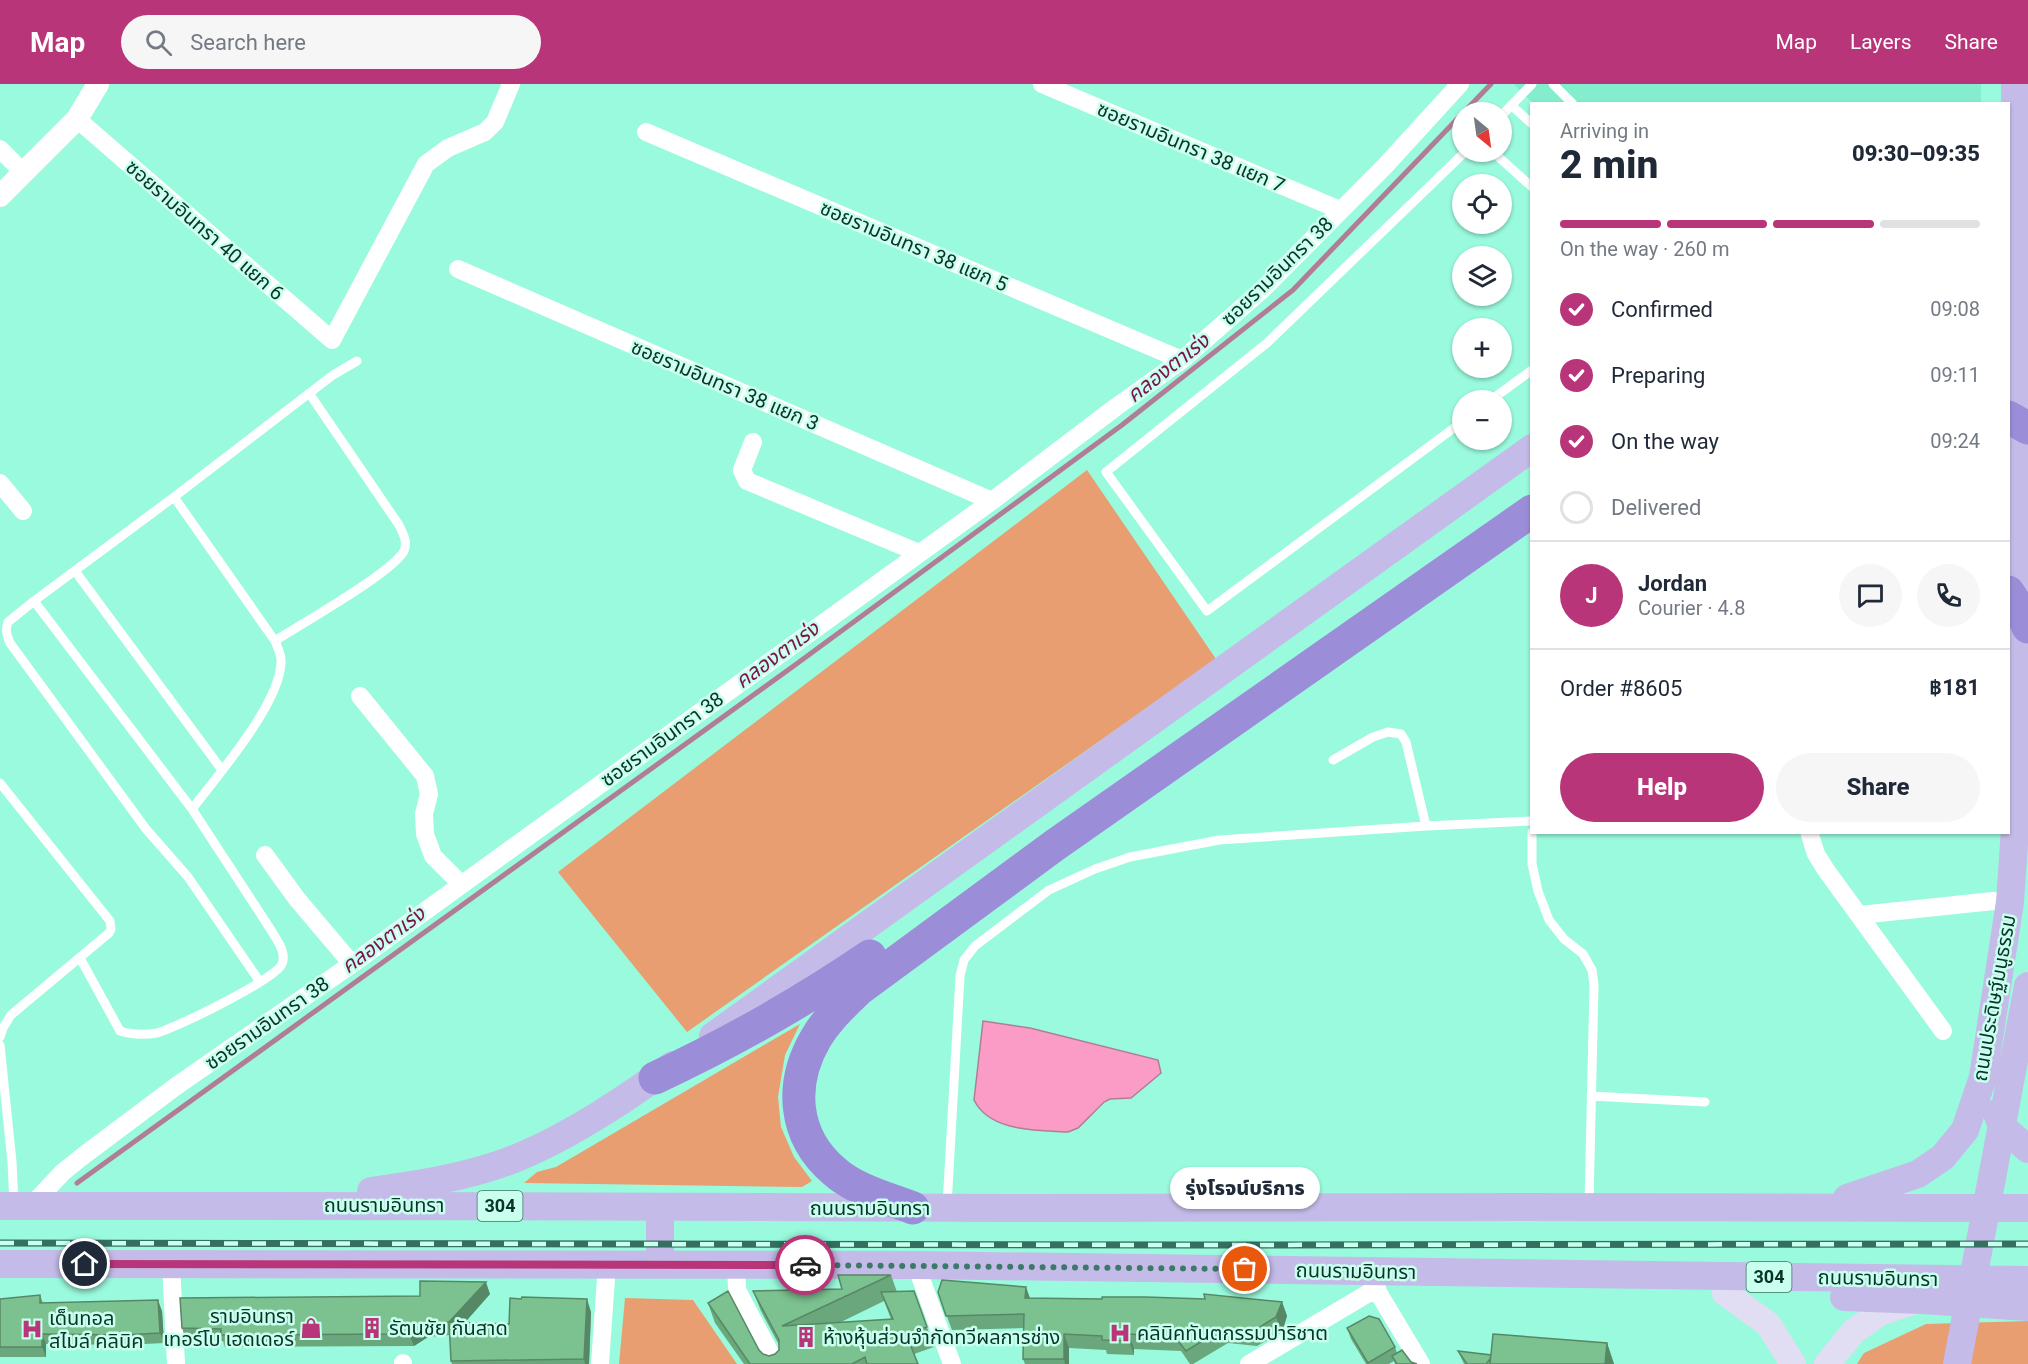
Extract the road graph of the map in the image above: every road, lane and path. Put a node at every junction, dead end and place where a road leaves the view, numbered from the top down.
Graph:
1 (98, 84) edge
2 (511, 84) edge
3 (1041, 84) edge
4 (1532, 84) edge
5 (1553, 84) edge
6 (2006, 84) edge
7 (2015, 84) edge
8 (1451, 86) edge
9 (1572, 102) edge
10 (2004, 102) edge
11 (1512, 104) edge
12 (1512, 106) edge
13 (77, 119) junction
14 (1530, 122) edge
15 (646, 132) dead end
16 (0, 148) edge
17 (1455, 162) edge
18 (1504, 162) edge
19 (24, 173) junction
20 (1530, 185) edge
21 (0, 196) edge
22 (1340, 210) junction
23 (458, 269) dead end
24 (1182, 360) junction
25 (357, 361) dead end
26 (1530, 371) edge
27 (1505, 390) edge
28 (309, 393) junction
29 (2010, 418) edge
30 (2028, 428) edge
31 (1452, 429) edge
32 (753, 442) dead end
33 (1530, 449) edge
34 (0, 483) edge
35 (1530, 492) edge
36 (174, 497) junction
37 (992, 501) junction
38 (24, 511) dead end
39 (1530, 512) edge
40 (919, 553) junction
41 (75, 571) junction
42 (2010, 595) edge
43 (34, 600) junction
44 (2028, 627) edge
45 (275, 641) junction
46 (360, 696) dead end
47 (1333, 760) dead end
48 (222, 770) junction
49 (2014, 770) edge
50 (1100, 773) junction
51 (0, 783) edge
52 (192, 809) junction
53 (1530, 821) edge
54 (1426, 826) junction
55 (1532, 834) edge
56 (1810, 834) edge
57 (265, 855) dead end
58 (461, 884) junction
59 (2010, 902) junction
60 (1860, 915) junction
61 (80, 958) junction
62 (352, 964) junction
63 (260, 982) junction
64 (2028, 987) edge
65 (1943, 1031) dead end
66 (0, 1037) edge
67 (0, 1045) edge
68 (1983, 1077) junction
69 (655, 1078) joint
70 (1591, 1096) junction
71 (1705, 1102) dead end
72 (2028, 1149) edge
73 (277, 1205) junction
74 (16, 1206) edge
75 (1588, 1206) junction
76 (1821, 1206) junction
77 (660, 1207) junction
78 (913, 1208) junction
79 (947, 1208) junction
80 (2028, 1208) edge
81 (171, 1263) junction
82 (0, 1264) edge
83 (607, 1264) junction
84 (660, 1264) junction
85 (736, 1265) junction
86 (916, 1265) junction
87 (1511, 1274) junction
88 (1370, 1279) junction
89 (2028, 1280) edge
90 (1725, 1293) junction
91 (1922, 1300) junction
92 (2028, 1307) edge
93 (176, 1364) edge
94 (600, 1364) edge
95 (776, 1364) edge
96 (952, 1364) edge
97 (1249, 1364) edge
98 (1421, 1364) edge
99 (1793, 1364) edge
100 (1827, 1364) edge
101 (1957, 1364) edge

1 - 13 street
2 - 13 street, ซอยรามอินทรา 40 แยก 6
3 - 22 street, ซอยรามอินทรา 38 แยก 7
4 - 11 lane
5 - 9 lane
6 - 10 main road
7 - 49 main road, ถนนประดิษฐ์มนูธรรม
8 - 22 street, ซอยรามอินทรา 38
12 - 14 lane
13 - 19 street
15 - 24 street, ซอยรามอินทรา 38 แยก 5
16 - 19 street
17 - 31 lane
18 - 20 lane
19 - 21 street
22 - 24 street, ซอยรามอินทรา 38
23 - 37 street, ซอยรามอินทรา 38 แยก 3
24 - 37 street, ซอยรามอินทรา 38
25 - 28 lane
26 - 27 lane
28 - 36 lane
28 - 45 lane
29 - 30 highway
32 - 40 street
33 - 50 main road
34 - 38 street
35 - 50 highway
36 - 41 lane
36 - 45 lane
37 - 40 street, ซอยรามอินทรา 38
39 - 78 highway
40 - 58 street, ซอยรามอินทรา 38
41 - 43 lane
41 - 48 lane
42 - 44 highway
43 - 52 lane
43 - 63 lane
45 - 48 lane
46 - 58 street
47 - 54 lane
48 - 52 lane
49 - 59 main road, ถนนประดิษฐ์มนูธรรม
50 - 69 highway
51 - 61 lane
52 - 63 lane
53 - 54 lane
54 - 79 lane
55 - 70 lane
56 - 60 street
57 - 62 street
58 - 62 street, ซอยรามอินทรา 38
59 - 60 street
59 - 68 main road, ถนนประดิษฐ์มนูธรรม
60 - 65 street
61 - 63 lane
61 - 66 lane
62 - 74 street, ซอยรามอินทรา 38
64 - 101 main road
67 - 74 lane
68 - 72 main road
68 - 76 main road, ถนนประดิษฐ์มนูธรรม
69 - 73 main road
70 - 71 lane
70 - 75 lane
73 - 74 main road, ถนนรามอินทรา / 304
73 - 77 main road, ถนนรามอินทรา / 304
75 - 76 main road, ถนนรามอินทรา / 304
75 - 79 main road, ถนนรามอินทรา / 304
76 - 80 main road, ถนนรามอินทรา / 304
77 - 78 main road, ถนนรามอินทรา / 304
77 - 84 main road
78 - 79 main road, ถนนรามอินทรา / 304
81 - 82 main road, ถนนรามอินทรา / 304
81 - 83 main road, ถนนรามอินทรา / 304
81 - 93 street
83 - 84 main road, ถนนรามอินทรา / 304
83 - 94 street
84 - 85 main road, ถนนรามอินทรา / 304
85 - 86 main road, ถนนรามอินทรา / 304
85 - 95 street
86 - 88 main road, ถนนรามอินทรา / 304
86 - 96 street
87 - 88 main road, ถนนรามอินทรา / 304
87 - 89 main road, ถนนรามอินทรา / 304
87 - 90 main road
88 - 97 street
88 - 98 street
90 - 91 main road
90 - 99 main road
91 - 92 main road
91 - 100 main road

